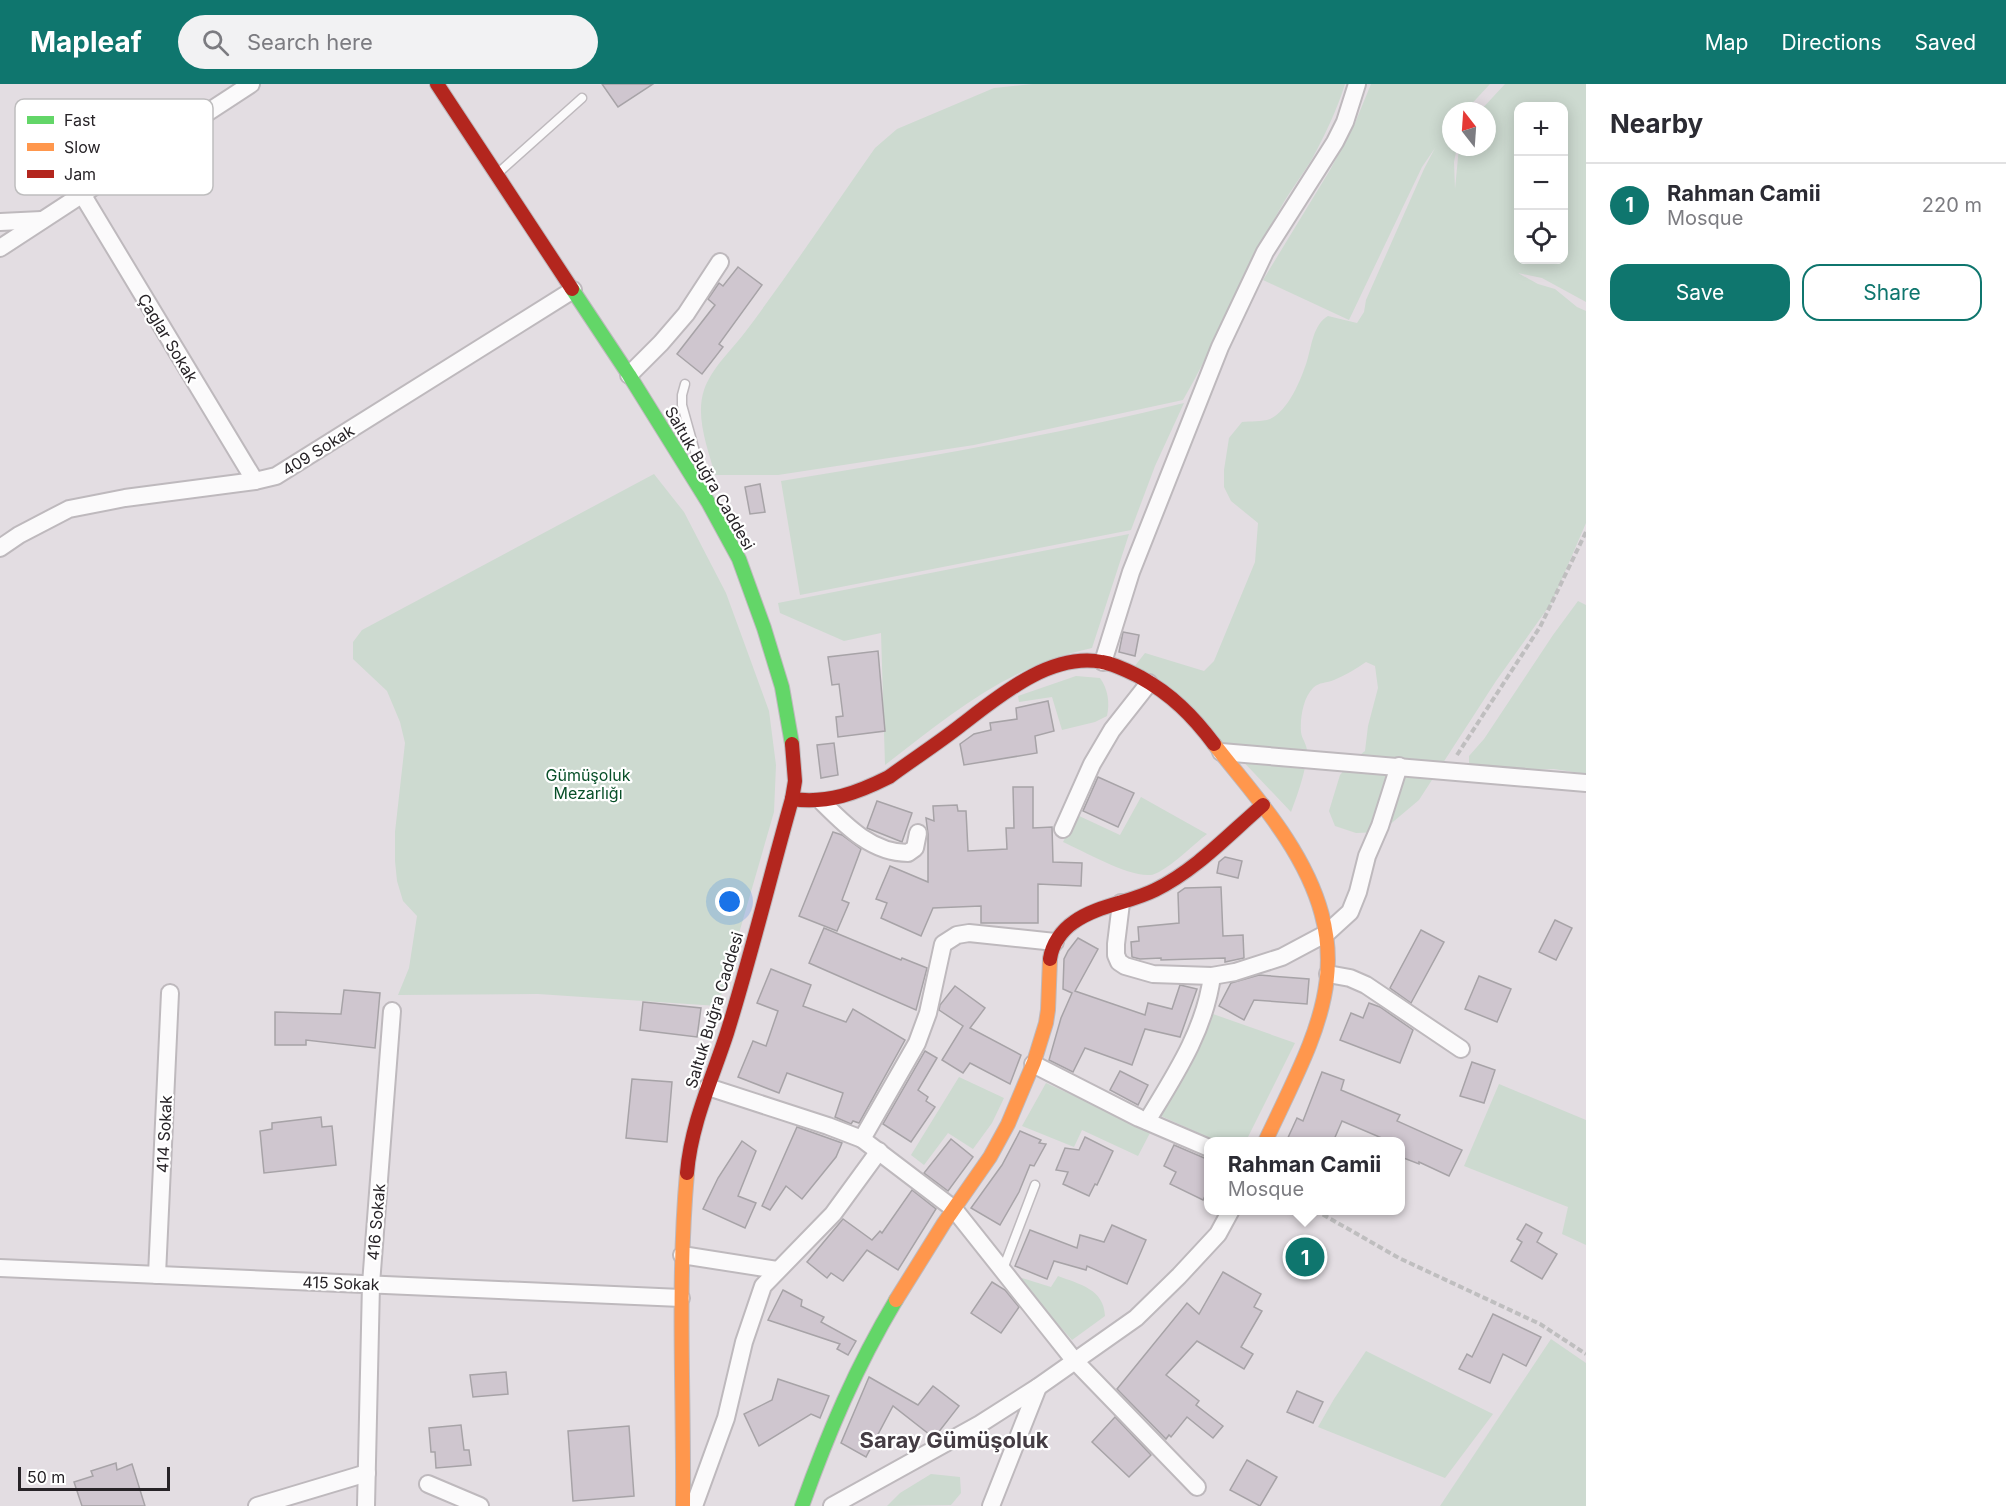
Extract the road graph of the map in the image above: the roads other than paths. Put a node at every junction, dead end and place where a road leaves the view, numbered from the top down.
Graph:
1 (251, 84) edge
2 (437, 84) edge
3 (1358, 84) edge
4 (582, 98) dead end
5 (213, 109) edge
6 (496, 175) junction
7 (80, 195) edge
8 (83, 195) edge
9 (43, 220) junction
10 (0, 222) edge
11 (0, 248) edge
12 (720, 262) dead end
13 (573, 290) junction
14 (629, 375) junction
15 (685, 384) dead end
16 (255, 481) junction
17 (708, 502) junction
18 (0, 548) edge
19 (1103, 662) junction
20 (1149, 683) junction
21 (1221, 752) junction
22 (1399, 766) junction
23 (1586, 783) edge
24 (792, 799) junction
25 (822, 802) junction
26 (1263, 805) junction
27 (1063, 829) dead end
28 (918, 833) dead end
29 (1121, 903) junction
30 (1327, 933) junction
31 (1055, 942) junction
32 (1328, 974) junction
33 (1212, 976) junction
34 (170, 993) dead end
35 (392, 1011) dead end
36 (1461, 1049) dead end
37 (1034, 1064) junction
38 (708, 1087) junction
39 (1147, 1121) junction
40 (1267, 1137) edge
41 (862, 1139) junction
42 (1204, 1146) edge
43 (879, 1151) junction
44 (1035, 1185) dead end
45 (954, 1209) junction
46 (1228, 1215) edge
47 (682, 1256) junction
48 (0, 1268) edge
49 (1003, 1269) junction
50 (777, 1270) junction
51 (157, 1275) junction
52 (371, 1284) junction
53 (681, 1298) junction
54 (1074, 1360) junction
55 (1038, 1387) junction
56 (367, 1473) junction
57 (428, 1484) dead end
58 (1197, 1487) dead end
59 (257, 1506) edge
60 (366, 1506) edge
61 (480, 1506) edge
62 (683, 1506) edge
63 (694, 1506) edge
64 (802, 1506) edge
65 (832, 1506) edge
66 (991, 1506) edge

1 - 5 street
2 - 6 street, Saltuk Buğra Caddesi
3 - 19 street
4 - 6 lane
6 - 13 street, Saltuk Buğra Caddesi
7 - 9 street
8 - 16 street, Çaglar Sokak
9 - 10 street
9 - 11 street
12 - 14 street
13 - 14 street, Saltuk Buğra Caddesi
13 - 16 street, 409 Sokak
14 - 17 street, Saltuk Buğra Caddesi
15 - 17 lane
16 - 18 street, 409 Sokak
17 - 24 street, Saltuk Buğra Caddesi
19 - 20 street
19 - 25 street
20 - 21 street
20 - 27 street
21 - 22 street
21 - 26 street
22 - 23 street
22 - 30 street
24 - 25 street
24 - 38 street, Saltuk Buğra Caddesi
25 - 28 street
26 - 29 street
26 - 30 street
29 - 31 street
29 - 33 street
30 - 32 street
30 - 33 street
31 - 37 street
31 - 41 street
32 - 36 street
32 - 40 street
33 - 39 street
34 - 51 street, 414 Sokak
35 - 52 street, 416 Sokak
37 - 39 street
37 - 45 street
38 - 41 street
38 - 47 street, Saltuk Buğra Caddesi
39 - 42 street
41 - 43 street
43 - 45 street
43 - 50 street
44 - 49 lane
45 - 49 street
45 - 64 street
46 - 54 street
47 - 50 street
47 - 53 street, Saltuk Buğra Caddesi
48 - 51 street, 415 Sokak
49 - 54 street
50 - 63 street
51 - 52 street, 415 Sokak
52 - 53 street, 415 Sokak
52 - 56 street, 416 Sokak
53 - 62 street, Saltuk Buğra Caddesi
54 - 55 street
54 - 58 street
55 - 65 street
55 - 66 street
56 - 59 street
56 - 60 street, 416 Sokak
57 - 61 street

